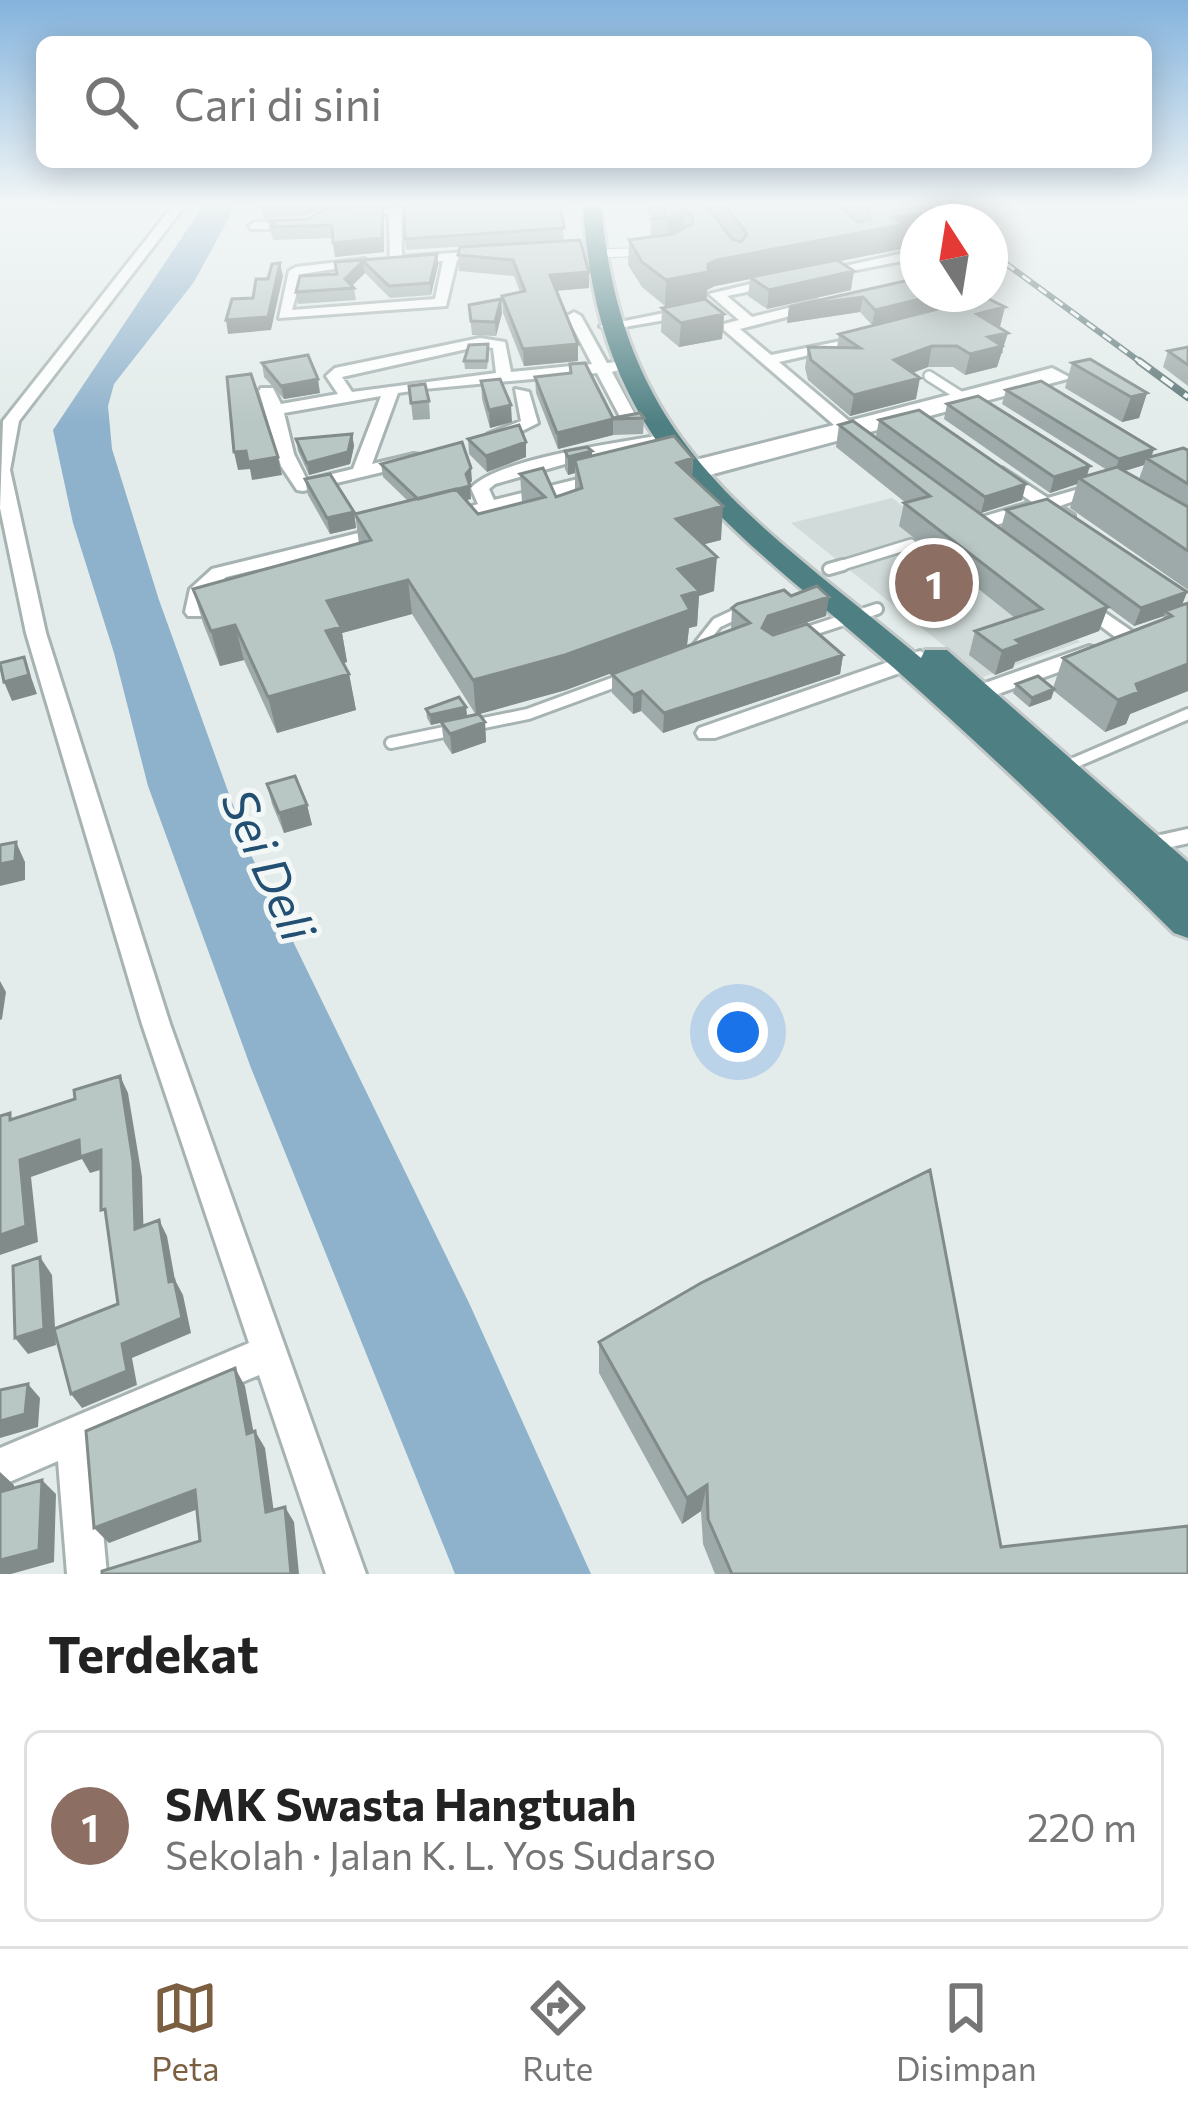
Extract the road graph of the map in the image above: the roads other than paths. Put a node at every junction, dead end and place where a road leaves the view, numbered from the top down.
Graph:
1 (124, 276) edge
2 (296, 276) edge
3 (427, 276) edge
4 (447, 276) edge
5 (601, 276) edge
6 (803, 276) edge
7 (858, 276) edge
8 (446, 280) junction
9 (864, 280) dead end
10 (837, 301) edge
11 (727, 304) junction
12 (965, 312) edge
13 (574, 316) dead end
14 (746, 319) junction
15 (937, 320) edge
16 (615, 326) junction
17 (894, 331) edge
18 (771, 358) junction
19 (612, 367) junction
20 (504, 375) junction
21 (929, 376) dead end
22 (392, 389) junction
23 (267, 391) dead end
24 (521, 392) dead end
25 (348, 397) junction
26 (1059, 397) edge
27 (970, 398) junction
28 (279, 409) junction
29 (916, 413) junction
30 (997, 413) edge
31 (631, 422) edge
32 (938, 428) edge
33 (850, 429) junction
34 (470, 444) edge
35 (872, 446) edge
36 (430, 455) edge
37 (683, 456) junction
38 (992, 466) edge
39 (629, 471) edge
40 (1092, 473) edge
41 (359, 475) junction
42 (1111, 485) junction
43 (1131, 488) edge
44 (1046, 504) junction
45 (488, 507) junction
46 (961, 511) edge
47 (433, 521) edge
48 (979, 524) junction
49 (411, 526) edge
50 (1082, 529) edge
51 (997, 538) edge
52 (911, 544) dead end
53 (816, 584) junction
54 (1067, 591) edge
55 (763, 604) edge
56 (196, 613) edge
57 (865, 613) junction
58 (791, 637) edge
59 (919, 658) junction
60 (672, 661) edge
61 (631, 676) edge
62 (979, 693) junction
63 (1188, 714) edge
64 (707, 734) dead end
65 (391, 743) dead end
66 (1062, 768) junction
67 (1188, 836) edge
68 (1145, 845) junction
69 (1188, 885) edge
70 (1188, 922) edge
71 (270, 1352) junction
72 (75, 1435) junction
73 (0, 1467) edge
74 (87, 1574) edge
75 (346, 1574) edge

1 - 71 street
2 - 8 street
3 - 8 street
4 - 8 street
5 - 16 highway
6 - 11 street
7 - 9 street
10 - 14 street
11 - 14 street
11 - 16 street
12 - 15 street
13 - 19 street
14 - 18 street
16 - 19 highway
16 - 37 highway
17 - 18 street
18 - 33 street
19 - 20 street
19 - 31 street
19 - 37 highway
20 - 22 street
20 - 25 street
21 - 27 lane
22 - 25 street
22 - 41 street
23 - 28 street
24 - 34 street
25 - 28 street
26 - 27 street
27 - 29 street
27 - 30 street
28 - 41 street
29 - 32 street
29 - 33 street
33 - 35 street
33 - 37 street
36 - 41 street
37 - 45 street
37 - 53 highway
38 - 44 street
39 - 45 street
40 - 42 street
42 - 43 street
42 - 44 street
44 - 48 street
44 - 50 street
45 - 47 street
46 - 48 street
48 - 51 street
49 - 56 street
52 - 53 lane
53 - 57 highway
54 - 62 street
55 - 60 lane
57 - 58 lane
57 - 59 highway
59 - 62 highway
59 - 64 street
59 - 70 highway
61 - 65 lane
62 - 66 highway
63 - 66 lane
66 - 68 highway
67 - 68 lane
68 - 69 highway
71 - 72 street
71 - 75 street
72 - 73 street
72 - 74 street

